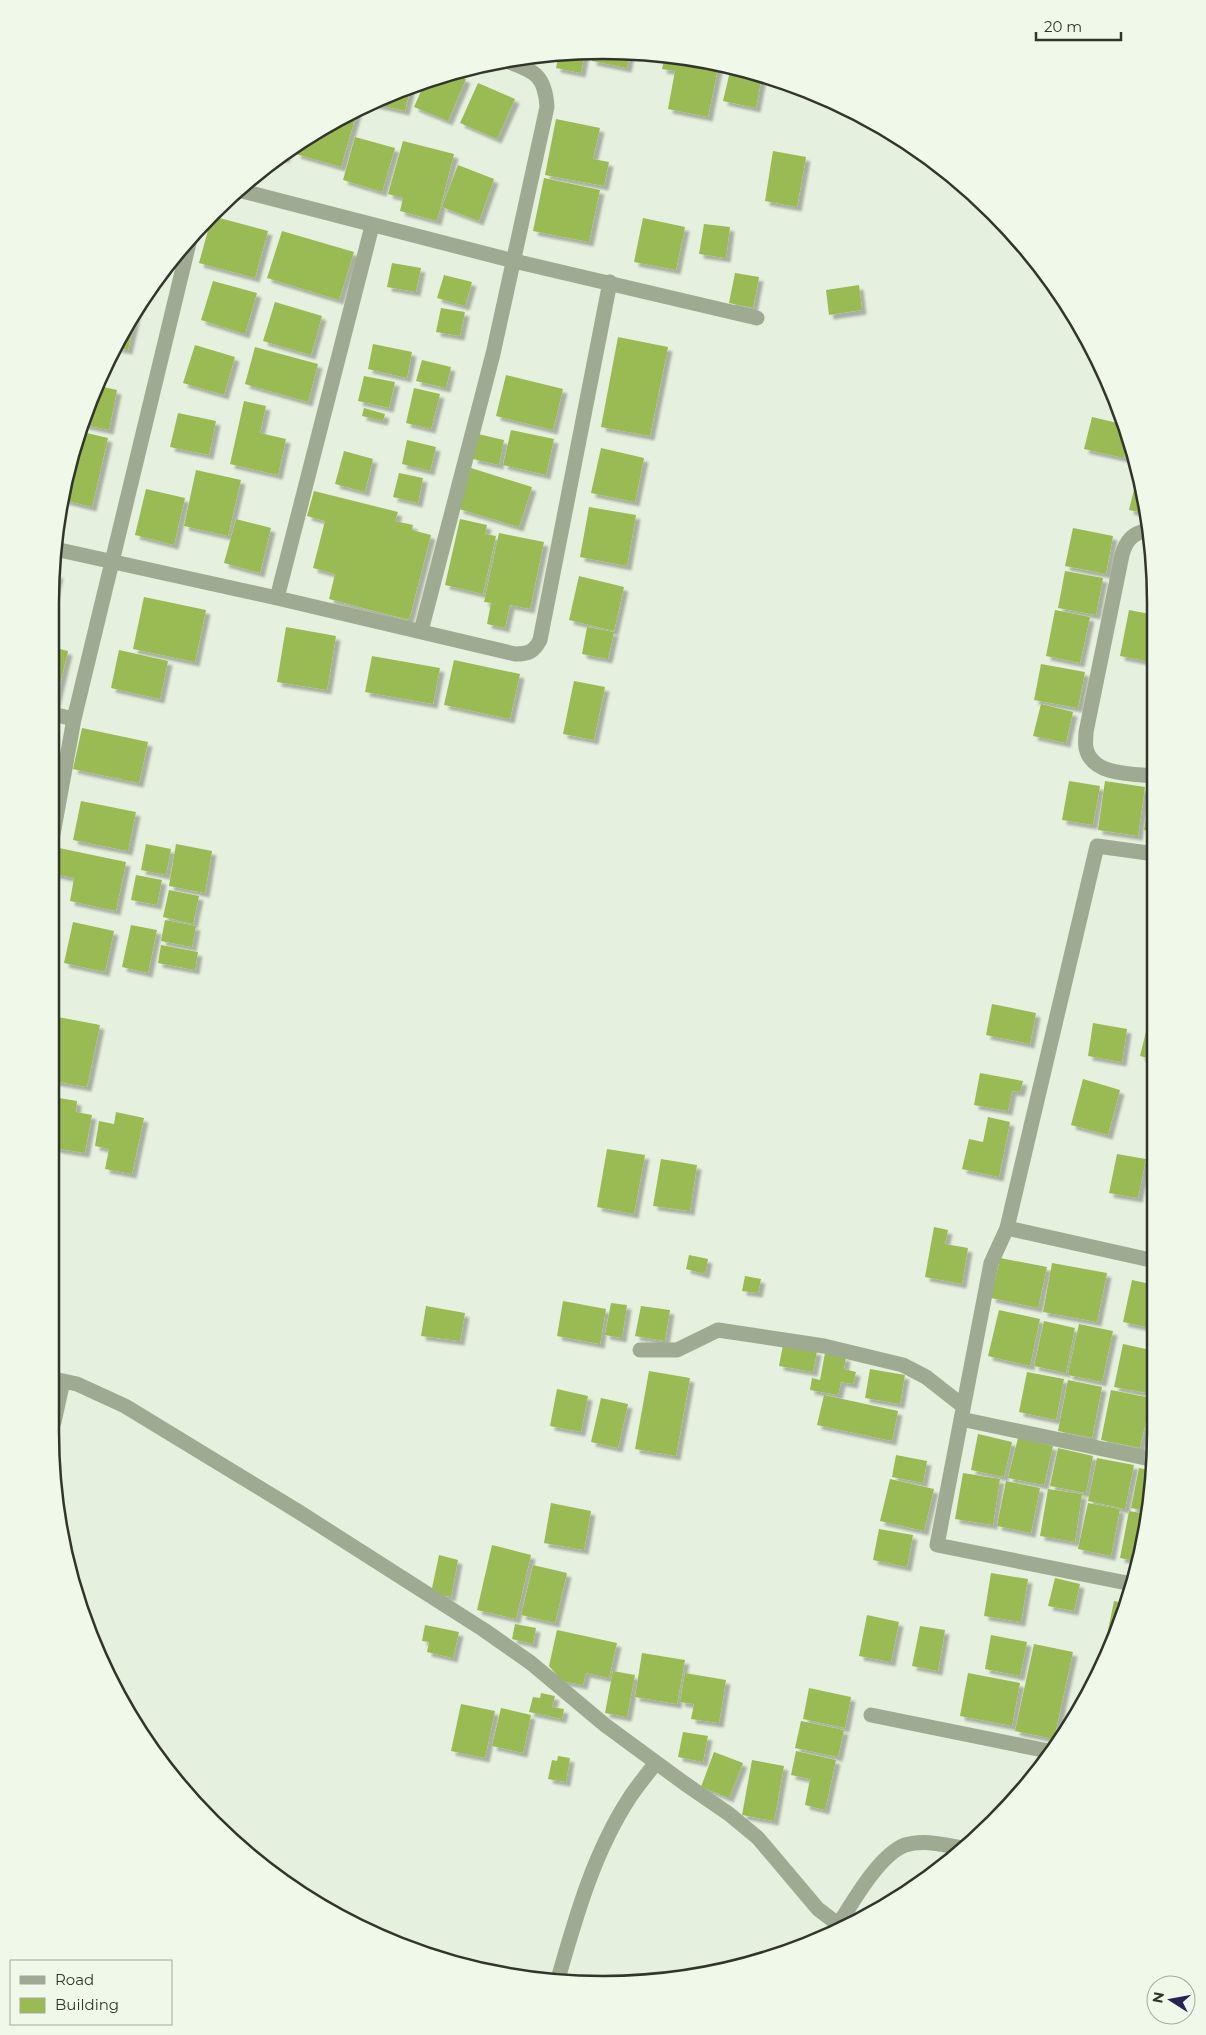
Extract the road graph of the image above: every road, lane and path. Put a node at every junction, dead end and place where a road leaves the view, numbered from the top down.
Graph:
1 (519, 65) edge
2 (246, 192) edge
3 (372, 226) junction
4 (187, 253) edge
5 (514, 261) junction
6 (610, 282) junction
7 (757, 318) dead end
8 (1143, 532) edge
9 (61, 551) edge
10 (111, 562) junction
11 (277, 598) junction
12 (420, 631) junction
13 (59, 716) edge
14 (74, 719) junction
15 (1147, 775) edge
16 (59, 802) edge
17 (1147, 853) edge
18 (1007, 1228) junction
19 (1147, 1259) edge
20 (640, 1350) dead end
21 (59, 1380) edge
22 (962, 1413) junction
23 (1146, 1458) edge
24 (1126, 1583) edge
25 (871, 1715) dead end
26 (1044, 1750) edge
27 (656, 1763) junction
28 (955, 1847) edge
29 (844, 1920) edge
30 (837, 1923) edge
31 (559, 1974) edge

1 - 5 street
2 - 3 street
3 - 5 street
3 - 11 street
4 - 10 street
5 - 6 street
5 - 12 street
6 - 7 street
6 - 12 street
8 - 15 street
9 - 10 street
10 - 11 street
10 - 14 street
11 - 12 street
13 - 14 street
14 - 16 street
17 - 18 street
18 - 19 street
18 - 22 street
20 - 22 street
21 - 27 street
22 - 23 street
22 - 24 street
25 - 26 street
27 - 30 street
27 - 31 street
28 - 29 street

